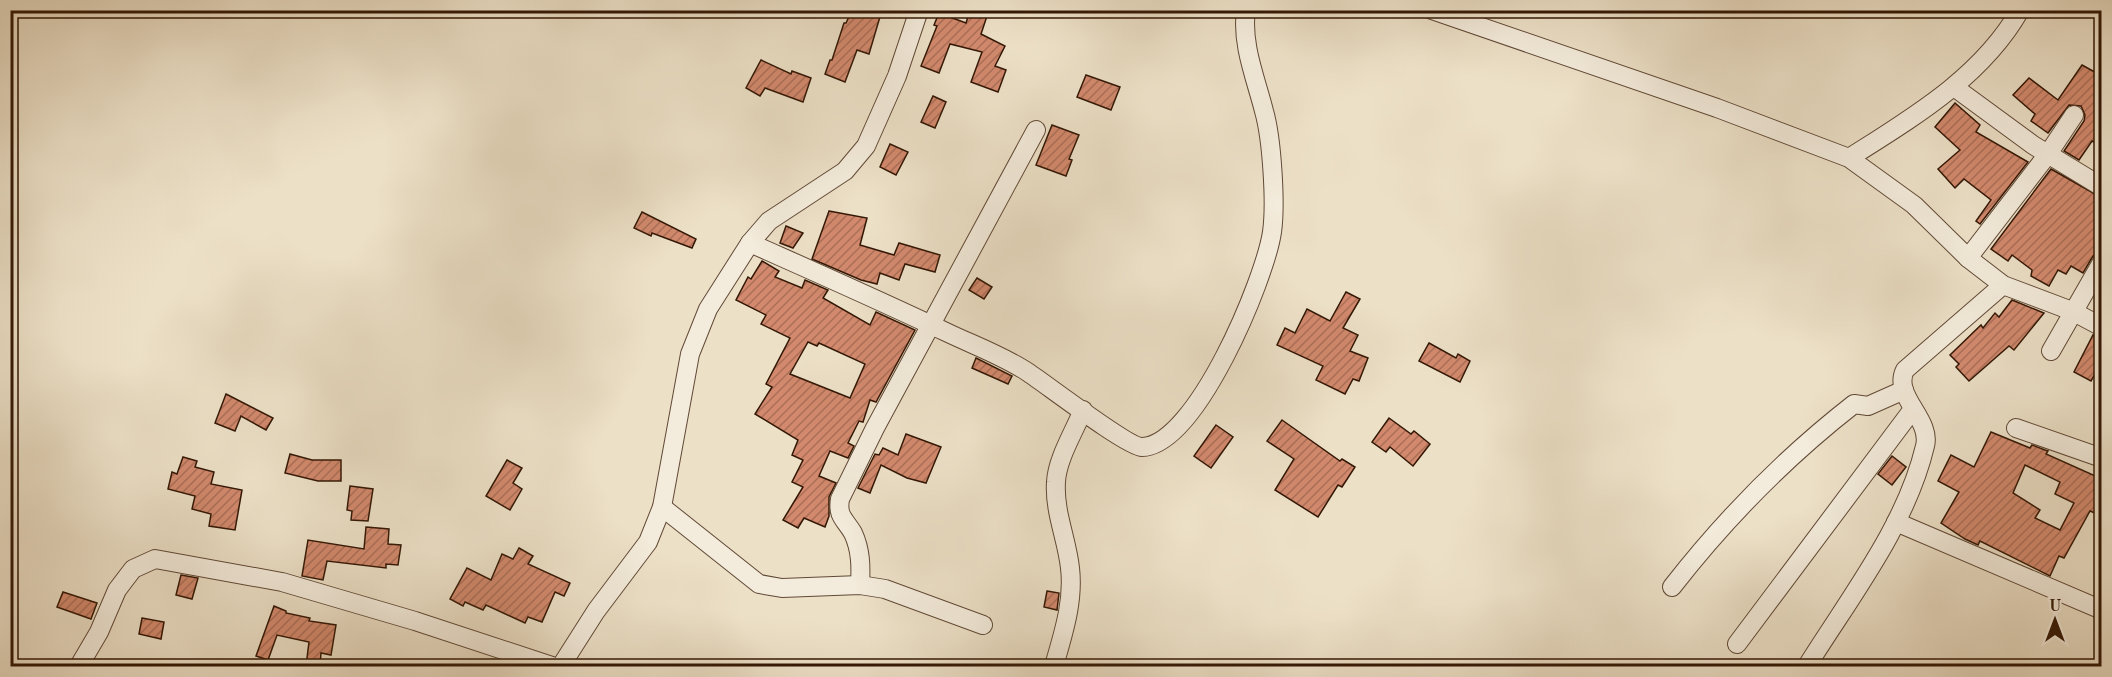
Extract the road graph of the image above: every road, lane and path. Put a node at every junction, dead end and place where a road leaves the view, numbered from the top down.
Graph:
1 (919, 10) edge
2 (1246, 10) edge
3 (1432, 10) edge
4 (2020, 10) edge
5 (1954, 87) junction
6 (2074, 116) dead end
7 (1036, 130) dead end
8 (2048, 154) junction
9 (1849, 158) junction
10 (2102, 187) edge
11 (750, 243) junction
12 (1968, 258) junction
13 (2102, 262) edge
14 (2003, 285) junction
15 (2072, 311) junction
16 (931, 325) junction
17 (2102, 327) edge
18 (2051, 351) dead end
19 (1904, 390) junction
20 (1913, 409) junction
21 (1083, 410) junction
22 (2016, 428) dead end
23 (2102, 458) edge
24 (662, 507) junction
25 (1896, 522) junction
26 (860, 585) junction
27 (1672, 587) dead end
28 (2102, 610) edge
29 (983, 625) dead end
30 (1737, 644) dead end
31 (79, 666) edge
32 (552, 666) edge
33 (561, 666) edge
34 (1054, 666) edge
35 (1807, 666) edge

1 - 11 street
2 - 21 street
3 - 9 street
4 - 5 street
5 - 8 street
5 - 9 street
6 - 8 street
7 - 16 street
8 - 10 street
8 - 12 street
9 - 12 street
11 - 16 street
11 - 24 street
12 - 14 street
13 - 15 street
14 - 15 street
14 - 19 street
15 - 17 street
15 - 18 street
16 - 21 street
16 - 26 street
19 - 20 street
19 - 27 street
20 - 25 street
20 - 30 street
21 - 34 street
22 - 23 street
24 - 26 street
24 - 33 street
25 - 28 street
25 - 35 street
26 - 29 street
31 - 32 street

